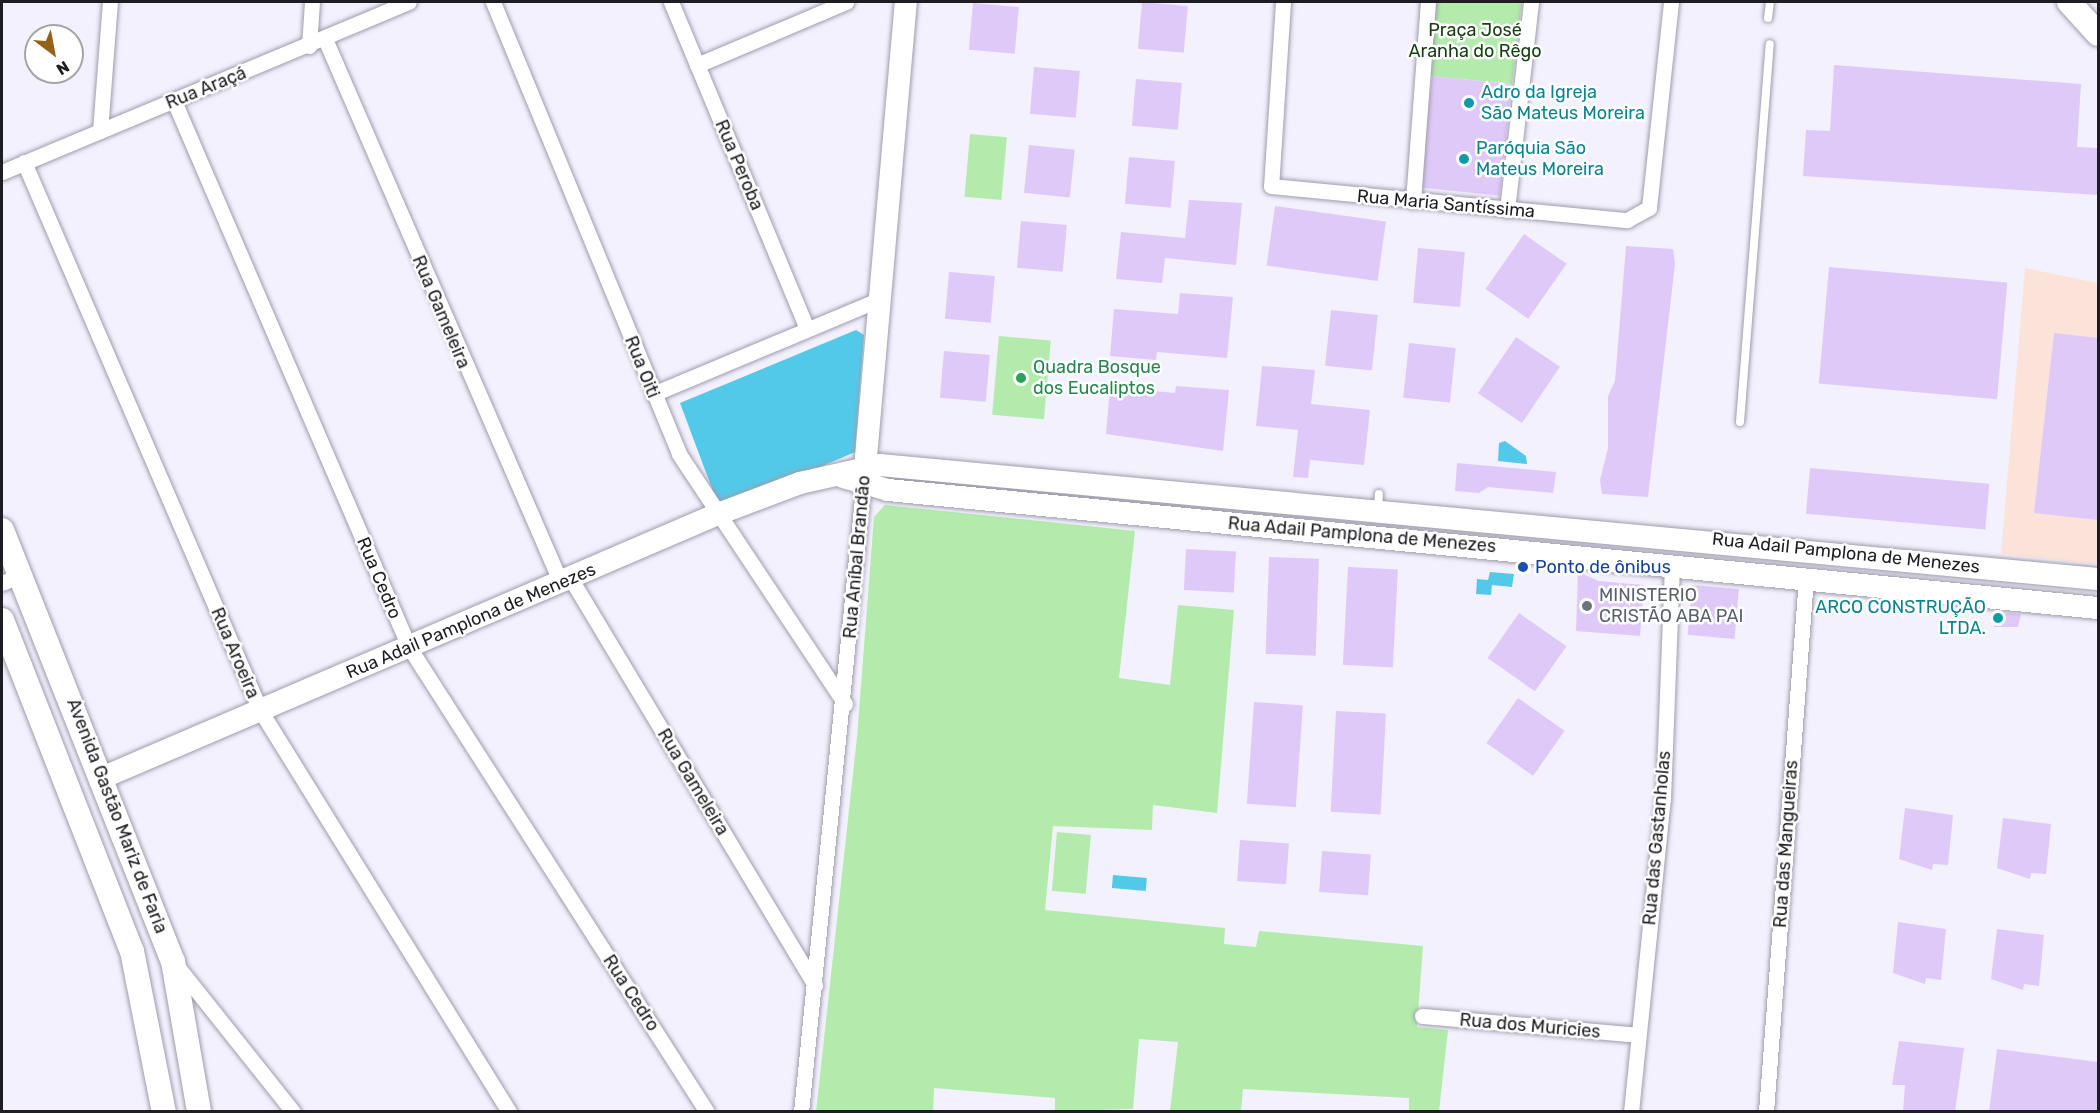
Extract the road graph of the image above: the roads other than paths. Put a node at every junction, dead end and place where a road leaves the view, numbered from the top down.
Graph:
1 (110, 2) edge
2 (312, 2) edge
3 (409, 2) edge
4 (493, 2) edge
5 (671, 2) edge
6 (846, 2) edge
7 (906, 2) edge
8 (1283, 2) edge
9 (1428, 2) edge
10 (1531, 2) edge
11 (1671, 2) edge
12 (1770, 2) edge
13 (2069, 2) edge
14 (1768, 18) dead end
15 (2098, 34) edge
16 (325, 39) junction
17 (1770, 44) dead end
18 (309, 46) junction
19 (697, 65) junction
20 (174, 101) junction
21 (100, 131) junction
22 (24, 162) junction
23 (2, 172) edge
24 (1413, 201) junction
25 (1507, 210) junction
26 (878, 300) junction
27 (807, 328) junction
28 (653, 394) junction
29 (1740, 422) dead end
30 (864, 477) junction
31 (1094, 485) junction
32 (1160, 492) junction
33 (1056, 507) junction
34 (1322, 507) junction
35 (1122, 513) junction
36 (718, 514) junction
37 (2, 530) edge
38 (1321, 533) junction
39 (1655, 534) junction
40 (1720, 541) junction
41 (1615, 559) junction
42 (1678, 565) junction
43 (1806, 577) junction
44 (11, 579) edge
45 (2098, 579) edge
46 (566, 581) junction
47 (2098, 608) edge
48 (2, 620) edge
49 (409, 647) junction
50 (845, 704) junction
51 (260, 710) junction
52 (104, 777) junction
53 (173, 961) junction
54 (815, 985) junction
55 (1422, 1016) dead end
56 (1638, 1035) junction
57 (164, 1112) edge
58 (200, 1112) edge
59 (294, 1112) edge
60 (509, 1112) edge
61 (707, 1112) edge
62 (801, 1112) edge
63 (1631, 1112) edge
64 (1766, 1112) edge

1 - 21 street
2 - 18 street
3 - 16 street, Rua Araçá
4 - 28 street, Rua Oiti
5 - 19 street, Rua Peroba
6 - 19 street
7 - 26 main road, Rua Aníbal Brandão
8 - 24 street, Rua Maria Santíssima
9 - 24 street
10 - 25 street
11 - 25 street, Rua Maria Santíssima
12 - 14 lane
13 - 15 main road
16 - 18 street, Rua Araçá
16 - 46 street, Rua Gameleira
17 - 29 lane
18 - 20 street, Rua Araçá
19 - 27 street, Rua Peroba
20 - 21 street, Rua Araçá
20 - 49 street, Rua Cedro
21 - 22 street, Rua Araçá
22 - 23 street, Rua Araçá
22 - 51 street, Rua Aroeira
24 - 25 street, Rua Maria Santíssima
26 - 27 street
26 - 30 main road, Rua Aníbal Brandão
27 - 28 street
28 - 36 street, Rua Oiti
30 - 31 main road, Rua Adail Pamplona de Menezes
30 - 33 main road, Rua Adail Pamplona de Menezes
30 - 36 main road, Rua Adail Pamplona de Menezes
30 - 50 street, Rua Aníbal Brandão
31 - 32 main road, Rua Adail Pamplona de Menezes
31 - 33 main road
32 - 34 main road, Rua Adail Pamplona de Menezes
32 - 35 main road
33 - 35 main road, Rua Adail Pamplona de Menezes
34 - 38 main road
34 - 39 main road, Rua Adail Pamplona de Menezes
35 - 38 main road, Rua Adail Pamplona de Menezes
36 - 46 main road, Rua Adail Pamplona de Menezes
36 - 50 street, Rua Oiti
37 - 44 main road, Avenida Gastão Mariz de Faria
38 - 41 main road, Rua Adail Pamplona de Menezes
39 - 40 main road, Rua Adail Pamplona de Menezes
39 - 41 main road
40 - 42 main road
40 - 45 main road, Rua Adail Pamplona de Menezes
41 - 42 main road, Rua Adail Pamplona de Menezes
42 - 43 main road, Rua Adail Pamplona de Menezes
42 - 56 street, Rua das Gastanholas
43 - 47 main road, Rua Adail Pamplona de Menezes
43 - 64 street, Rua das Mangueiras
44 - 52 main road, Avenida Gastão Mariz de Faria
46 - 49 main road, Rua Adail Pamplona de Menezes
46 - 54 street, Rua Gameleira
48 - 57 main road, Avenida Gastão Mariz de Faria
49 - 51 main road, Rua Adail Pamplona de Menezes
49 - 61 street, Rua Cedro
50 - 54 street, Rua Aníbal Brandão
51 - 52 main road, Rua Adail Pamplona de Menezes
51 - 60 street, Rua Aroeira
52 - 53 main road, Avenida Gastão Mariz de Faria
53 - 58 main road, Avenida Gastão Mariz de Faria
53 - 59 street
54 - 62 street, Rua Aníbal Brandão
55 - 56 street, Rua dos Muricies
56 - 63 street, Rua das Gastanholas

